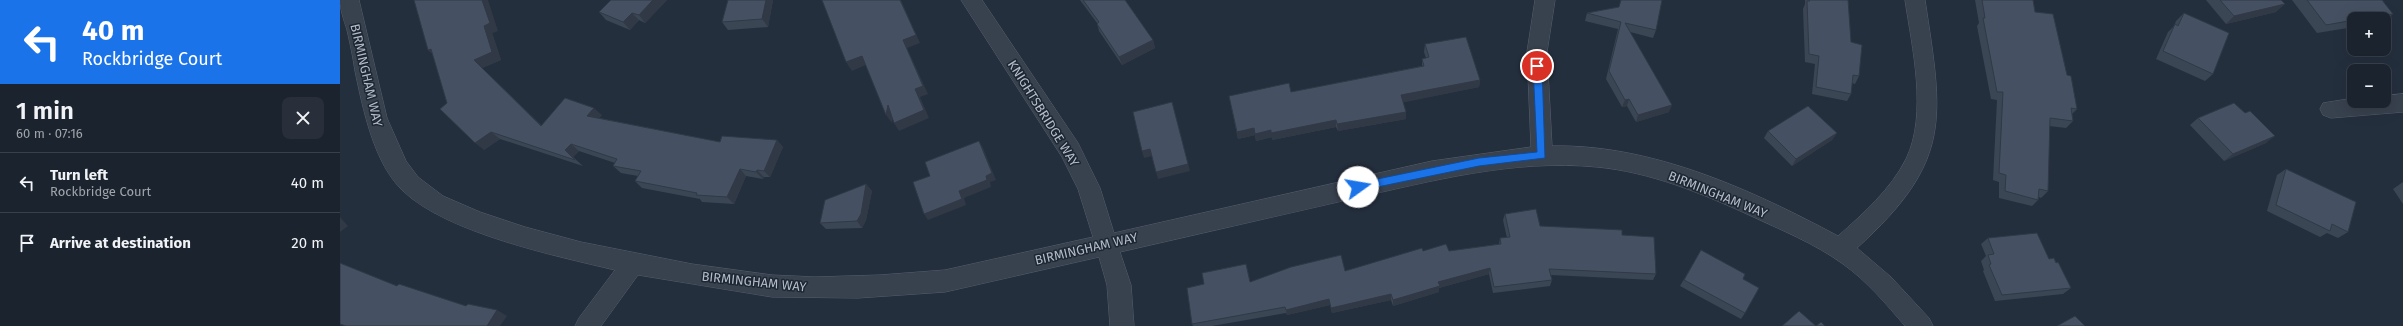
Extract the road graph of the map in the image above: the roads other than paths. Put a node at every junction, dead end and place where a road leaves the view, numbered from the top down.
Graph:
1 (349, 0) edge
2 (971, 0) edge
3 (1545, 0) edge
4 (1916, 0) edge
5 (2403, 103) edge
6 (2331, 109) dead end
7 (1542, 156) junction
8 (1107, 243) junction
9 (1840, 250) junction
10 (633, 264) junction
11 (587, 326) edge
12 (1122, 326) edge
13 (1921, 326) edge

1 - 10 street, BIRMINGHAM WAY
2 - 8 street, KNIGHTSBRIDGE WAY
3 - 7 street
4 - 9 street
5 - 6 street
7 - 8 street, BIRMINGHAM WAY
7 - 9 street, BIRMINGHAM WAY
8 - 10 street, BIRMINGHAM WAY
8 - 12 street, KNIGHTSBRIDGE WAY
9 - 13 street, BIRMINGHAM WAY
10 - 11 street

